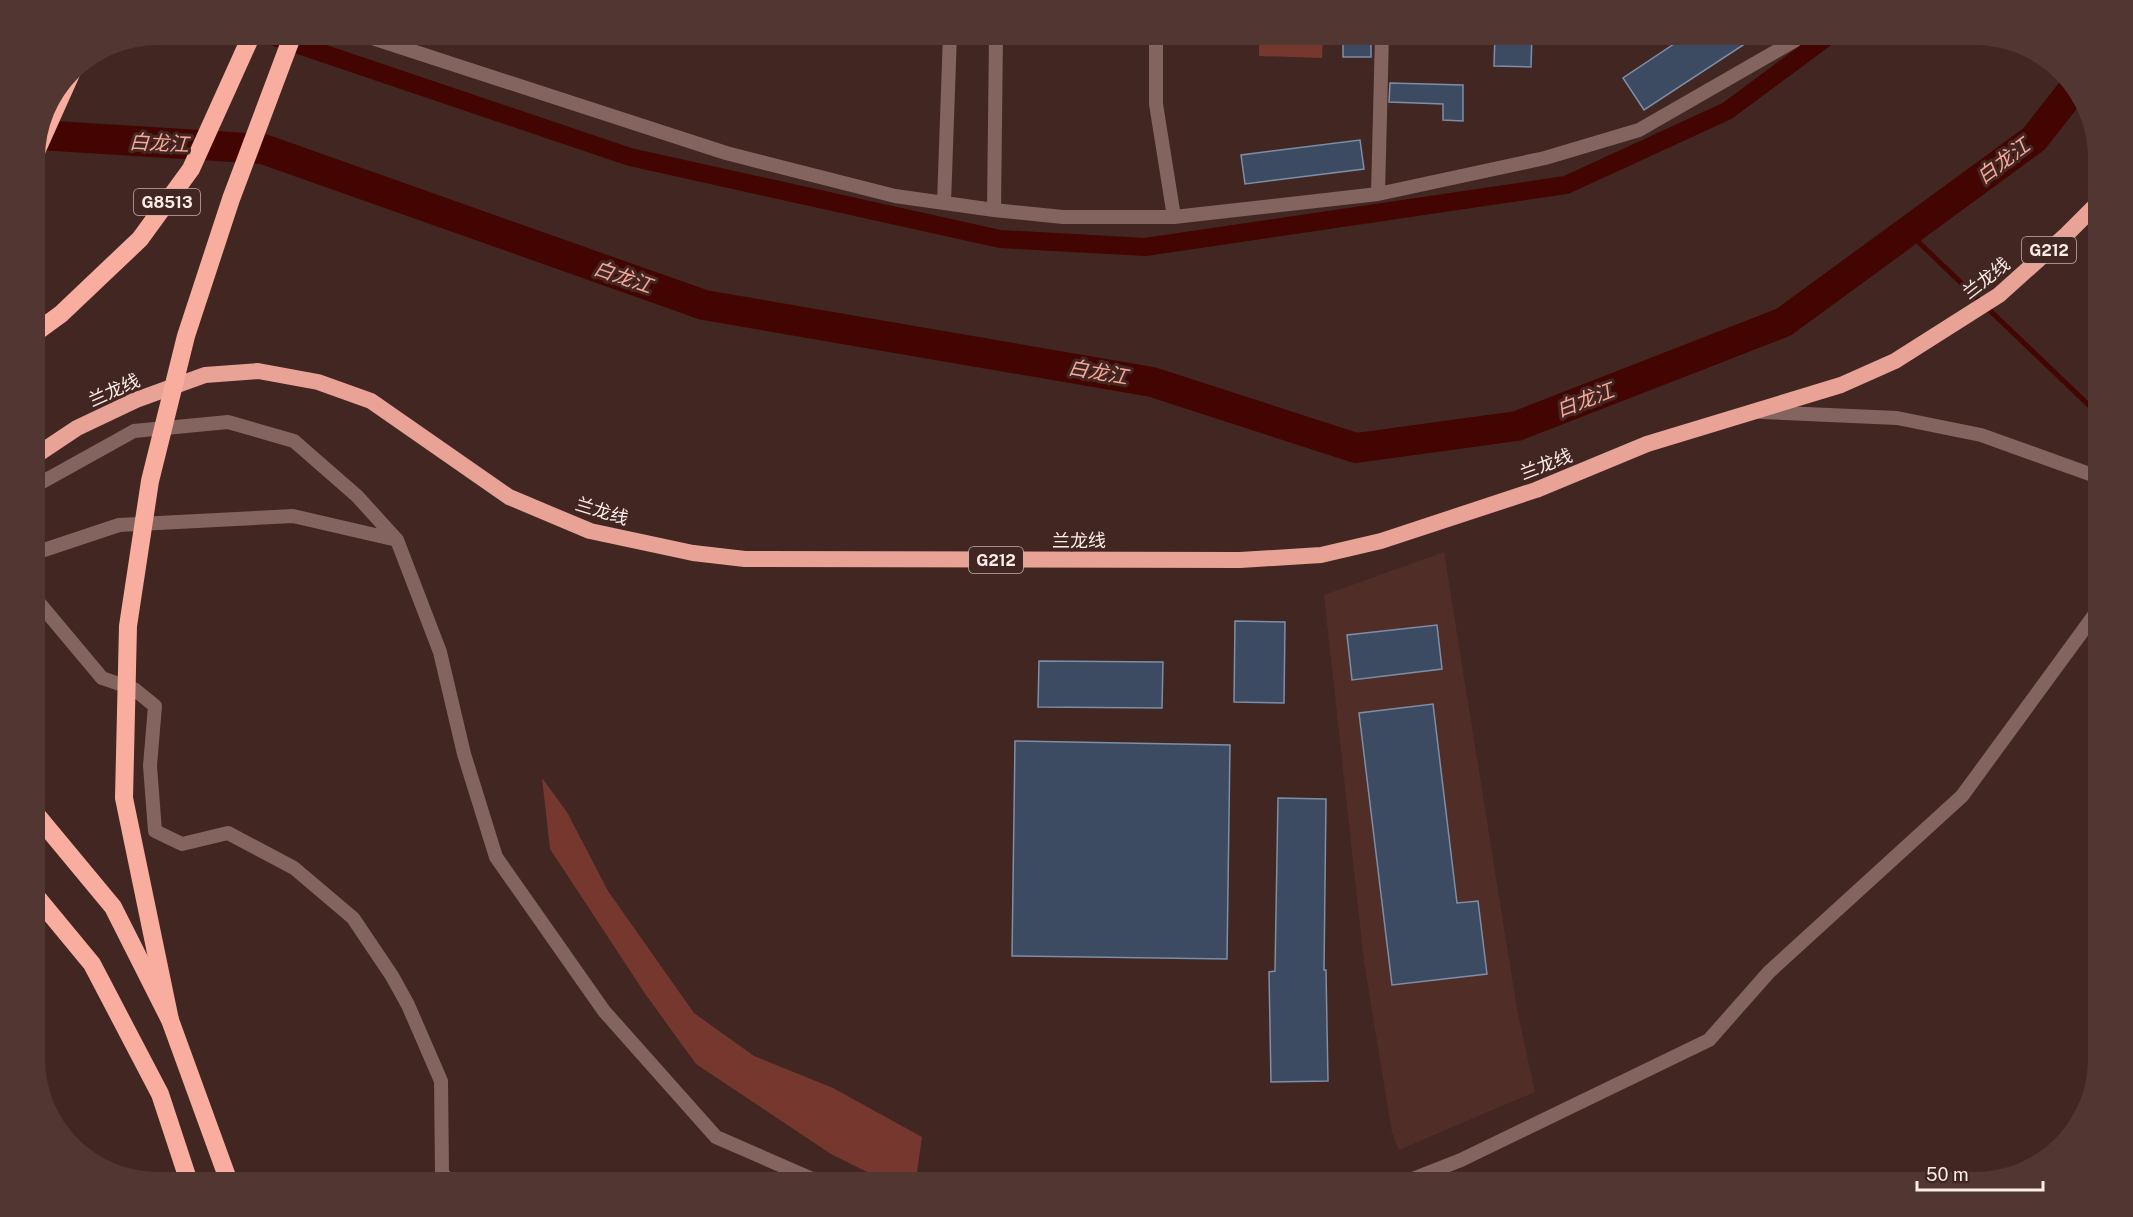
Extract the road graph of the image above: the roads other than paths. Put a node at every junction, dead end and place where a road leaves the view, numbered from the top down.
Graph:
1 (247, 45) edge
2 (289, 45) edge
3 (391, 45) edge
4 (950, 45) edge
5 (996, 45) edge
6 (1156, 45) edge
7 (1382, 45) edge
8 (1787, 45) edge
9 (1378, 194) junction
10 (944, 203) junction
11 (994, 210) junction
12 (2088, 213) edge
13 (1174, 216) junction
14 (45, 326) edge
15 (1753, 411) junction
16 (45, 449) edge
17 (2088, 473) edge
18 (45, 480) edge
19 (397, 540) junction
20 (45, 550) edge
21 (45, 610) edge
22 (2088, 624) edge
23 (45, 825) edge
24 (45, 907) edge
25 (170, 1020) junction
26 (186, 1172) edge
27 (225, 1172) edge
28 (442, 1172) edge
29 (796, 1172) edge
30 (1430, 1172) edge

1 - 14 highway, G8513
2 - 25 highway, bridge
3 - 10 street
4 - 10 street
5 - 11 street
6 - 13 street
7 - 9 street
8 - 9 street
9 - 13 street
10 - 11 street
11 - 13 street
12 - 15 highway, 兰龙线 / G212
15 - 16 highway, 兰龙线 / G212
15 - 17 street
18 - 19 street
19 - 20 street
19 - 29 street
21 - 28 street
22 - 30 street
23 - 25 highway, bridge
24 - 26 highway
25 - 27 highway

